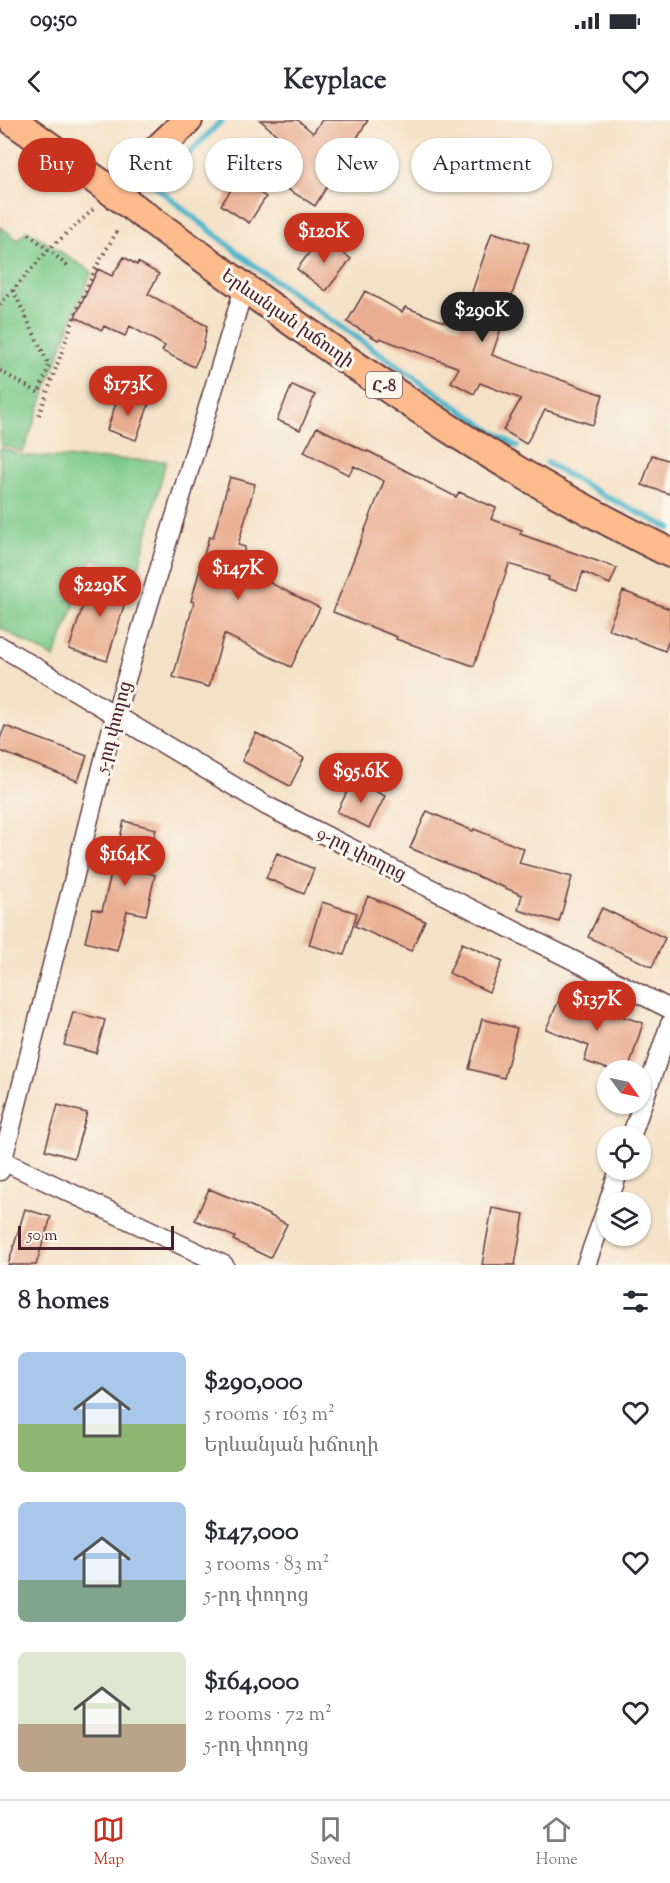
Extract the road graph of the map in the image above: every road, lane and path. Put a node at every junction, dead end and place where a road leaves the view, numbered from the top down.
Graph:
1 (12, 120) edge
2 (188, 120) edge
3 (169, 138) edge
4 (108, 188) edge
5 (113, 192) joint
6 (119, 228) dead end
7 (29, 234) dead end
8 (48, 250) junction
9 (69, 267) dead end
10 (244, 288) junction
11 (13, 290) junction
12 (0, 305) edge
13 (0, 371) edge
14 (39, 415) dead end
15 (670, 553) edge
16 (0, 646) edge
17 (115, 716) junction
18 (670, 1009) edge
19 (670, 1024) edge
20 (635, 1126) edge
21 (1, 1166) edge
22 (597, 1234) edge
23 (224, 1265) edge
24 (586, 1265) edge

1 - 4 main road, Երևանյան խճուղի / Հ-8
2 - 3 main road
5 - 8 path
5 - 10 main road, Երևանյան խճուղի / Հ-8
6 - 14 path
7 - 8 path
8 - 9 path
8 - 11 path
10 - 15 main road, Երևանյան խճուղի / Հ-8
10 - 17 street, 5-րդ փողոց
11 - 12 path
11 - 13 path
16 - 17 street, 9-րդ փողոց
17 - 18 street, 9-րդ փողոց
17 - 21 street, 5-րդ փողոց
19 - 20 street
21 - 23 street
22 - 24 street

